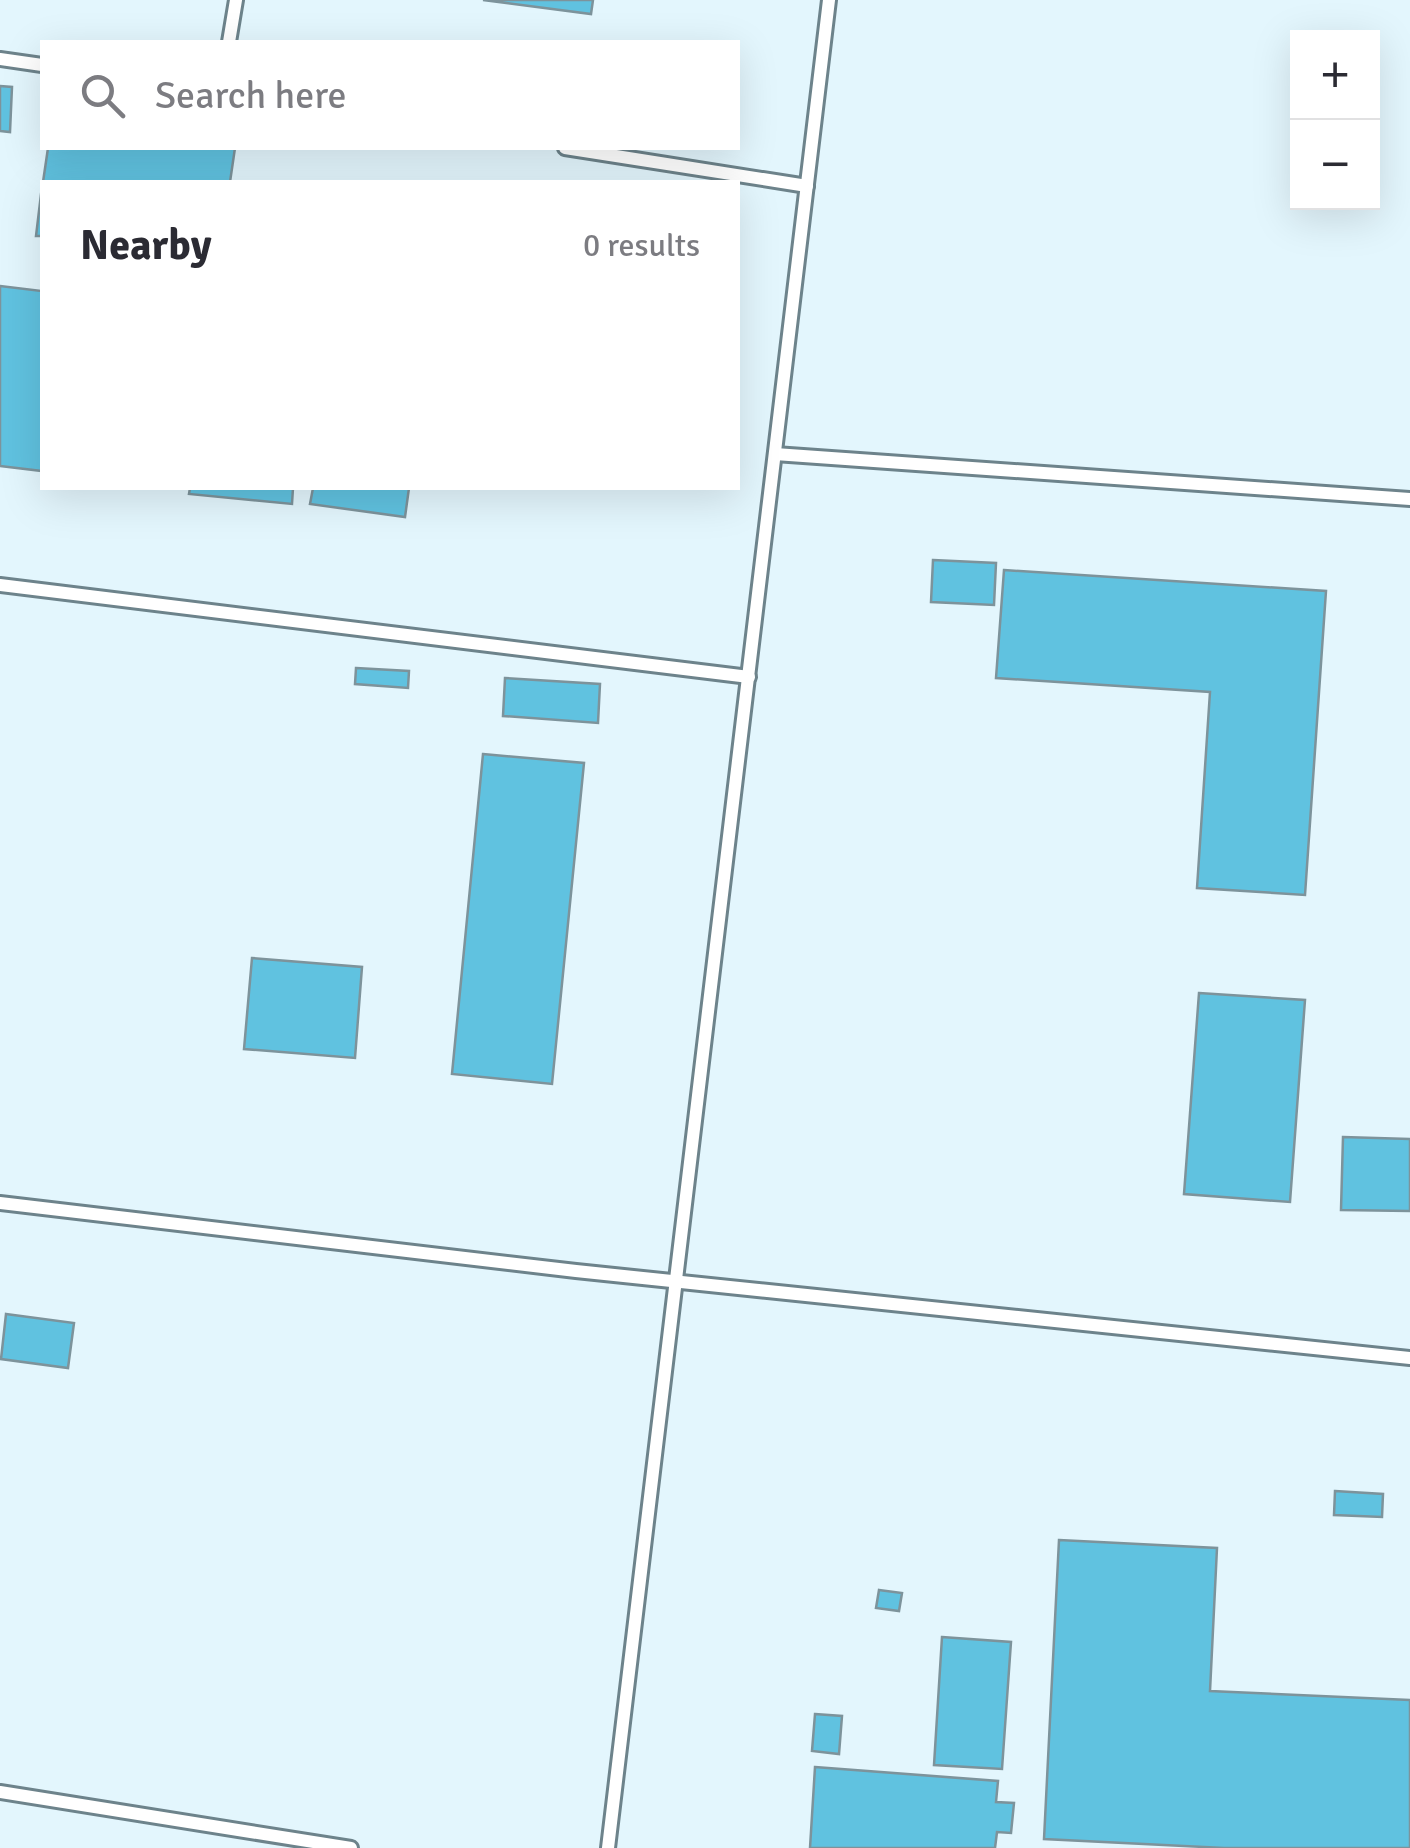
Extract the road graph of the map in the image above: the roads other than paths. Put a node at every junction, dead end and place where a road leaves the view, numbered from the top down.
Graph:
1 (236, 0) edge
2 (830, 0) edge
3 (229, 40) edge
4 (0, 58) edge
5 (40, 65) edge
6 (578, 150) edge
7 (807, 186) junction
8 (776, 454) junction
9 (1410, 499) edge
10 (0, 586) edge
11 (749, 676) junction
12 (0, 1203) edge
13 (677, 1281) junction
14 (1410, 1358) edge
15 (0, 1792) edge
16 (351, 1848) edge
17 (608, 1848) edge

1 - 3 lane
2 - 7 lane
4 - 5 lane
6 - 7 lane
7 - 8 lane
8 - 9 lane
8 - 11 lane
10 - 11 lane
11 - 13 lane
12 - 13 lane
13 - 14 lane
13 - 17 lane
15 - 16 lane

